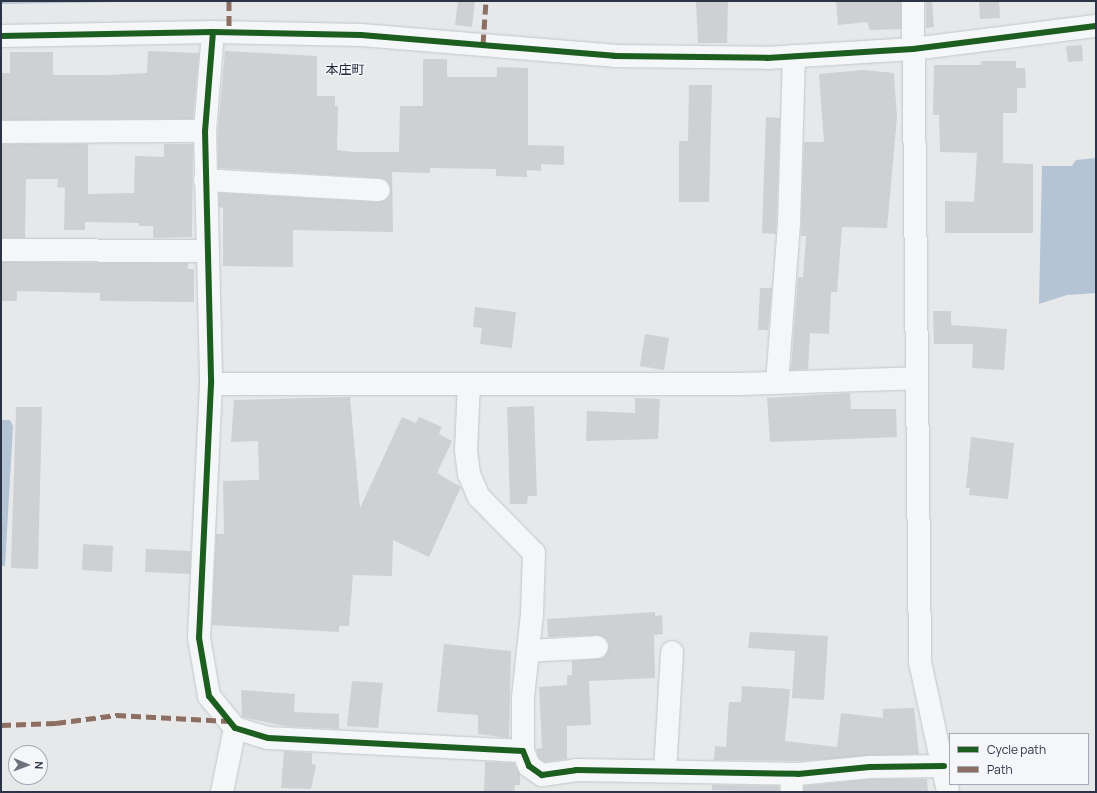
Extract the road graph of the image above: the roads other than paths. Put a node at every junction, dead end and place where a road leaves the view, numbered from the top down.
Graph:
1 (913, 1) edge
2 (1096, 26) edge
3 (213, 32) junction
4 (1, 36) edge
5 (913, 49) junction
6 (794, 56) junction
7 (205, 131) junction
8 (1, 132) edge
9 (205, 180) junction
10 (379, 190) dead end
11 (1, 250) edge
12 (205, 251) junction
13 (917, 378) junction
14 (777, 383) junction
15 (211, 384) junction
16 (469, 384) junction
17 (597, 647) dead end
18 (528, 651) junction
19 (672, 652) dead end
20 (235, 728) junction
21 (523, 751) junction
22 (944, 766) junction
23 (665, 771) junction
24 (791, 783) edge
25 (542, 784) edge
26 (222, 792) edge
27 (948, 792) edge

1 - 5 street
2 - 5 street
3 - 4 street
3 - 6 street
3 - 7 street
5 - 6 street
5 - 13 street
6 - 14 street
7 - 8 street
7 - 9 street
9 - 10 street
9 - 12 street
11 - 12 street
12 - 15 street
13 - 14 street
13 - 22 street
14 - 16 street
15 - 16 street
15 - 20 street
16 - 18 street
17 - 18 street
18 - 21 street
19 - 23 street
20 - 21 street
20 - 26 street
21 - 25 street
22 - 24 street
22 - 27 street
23 - 24 street
23 - 25 street

